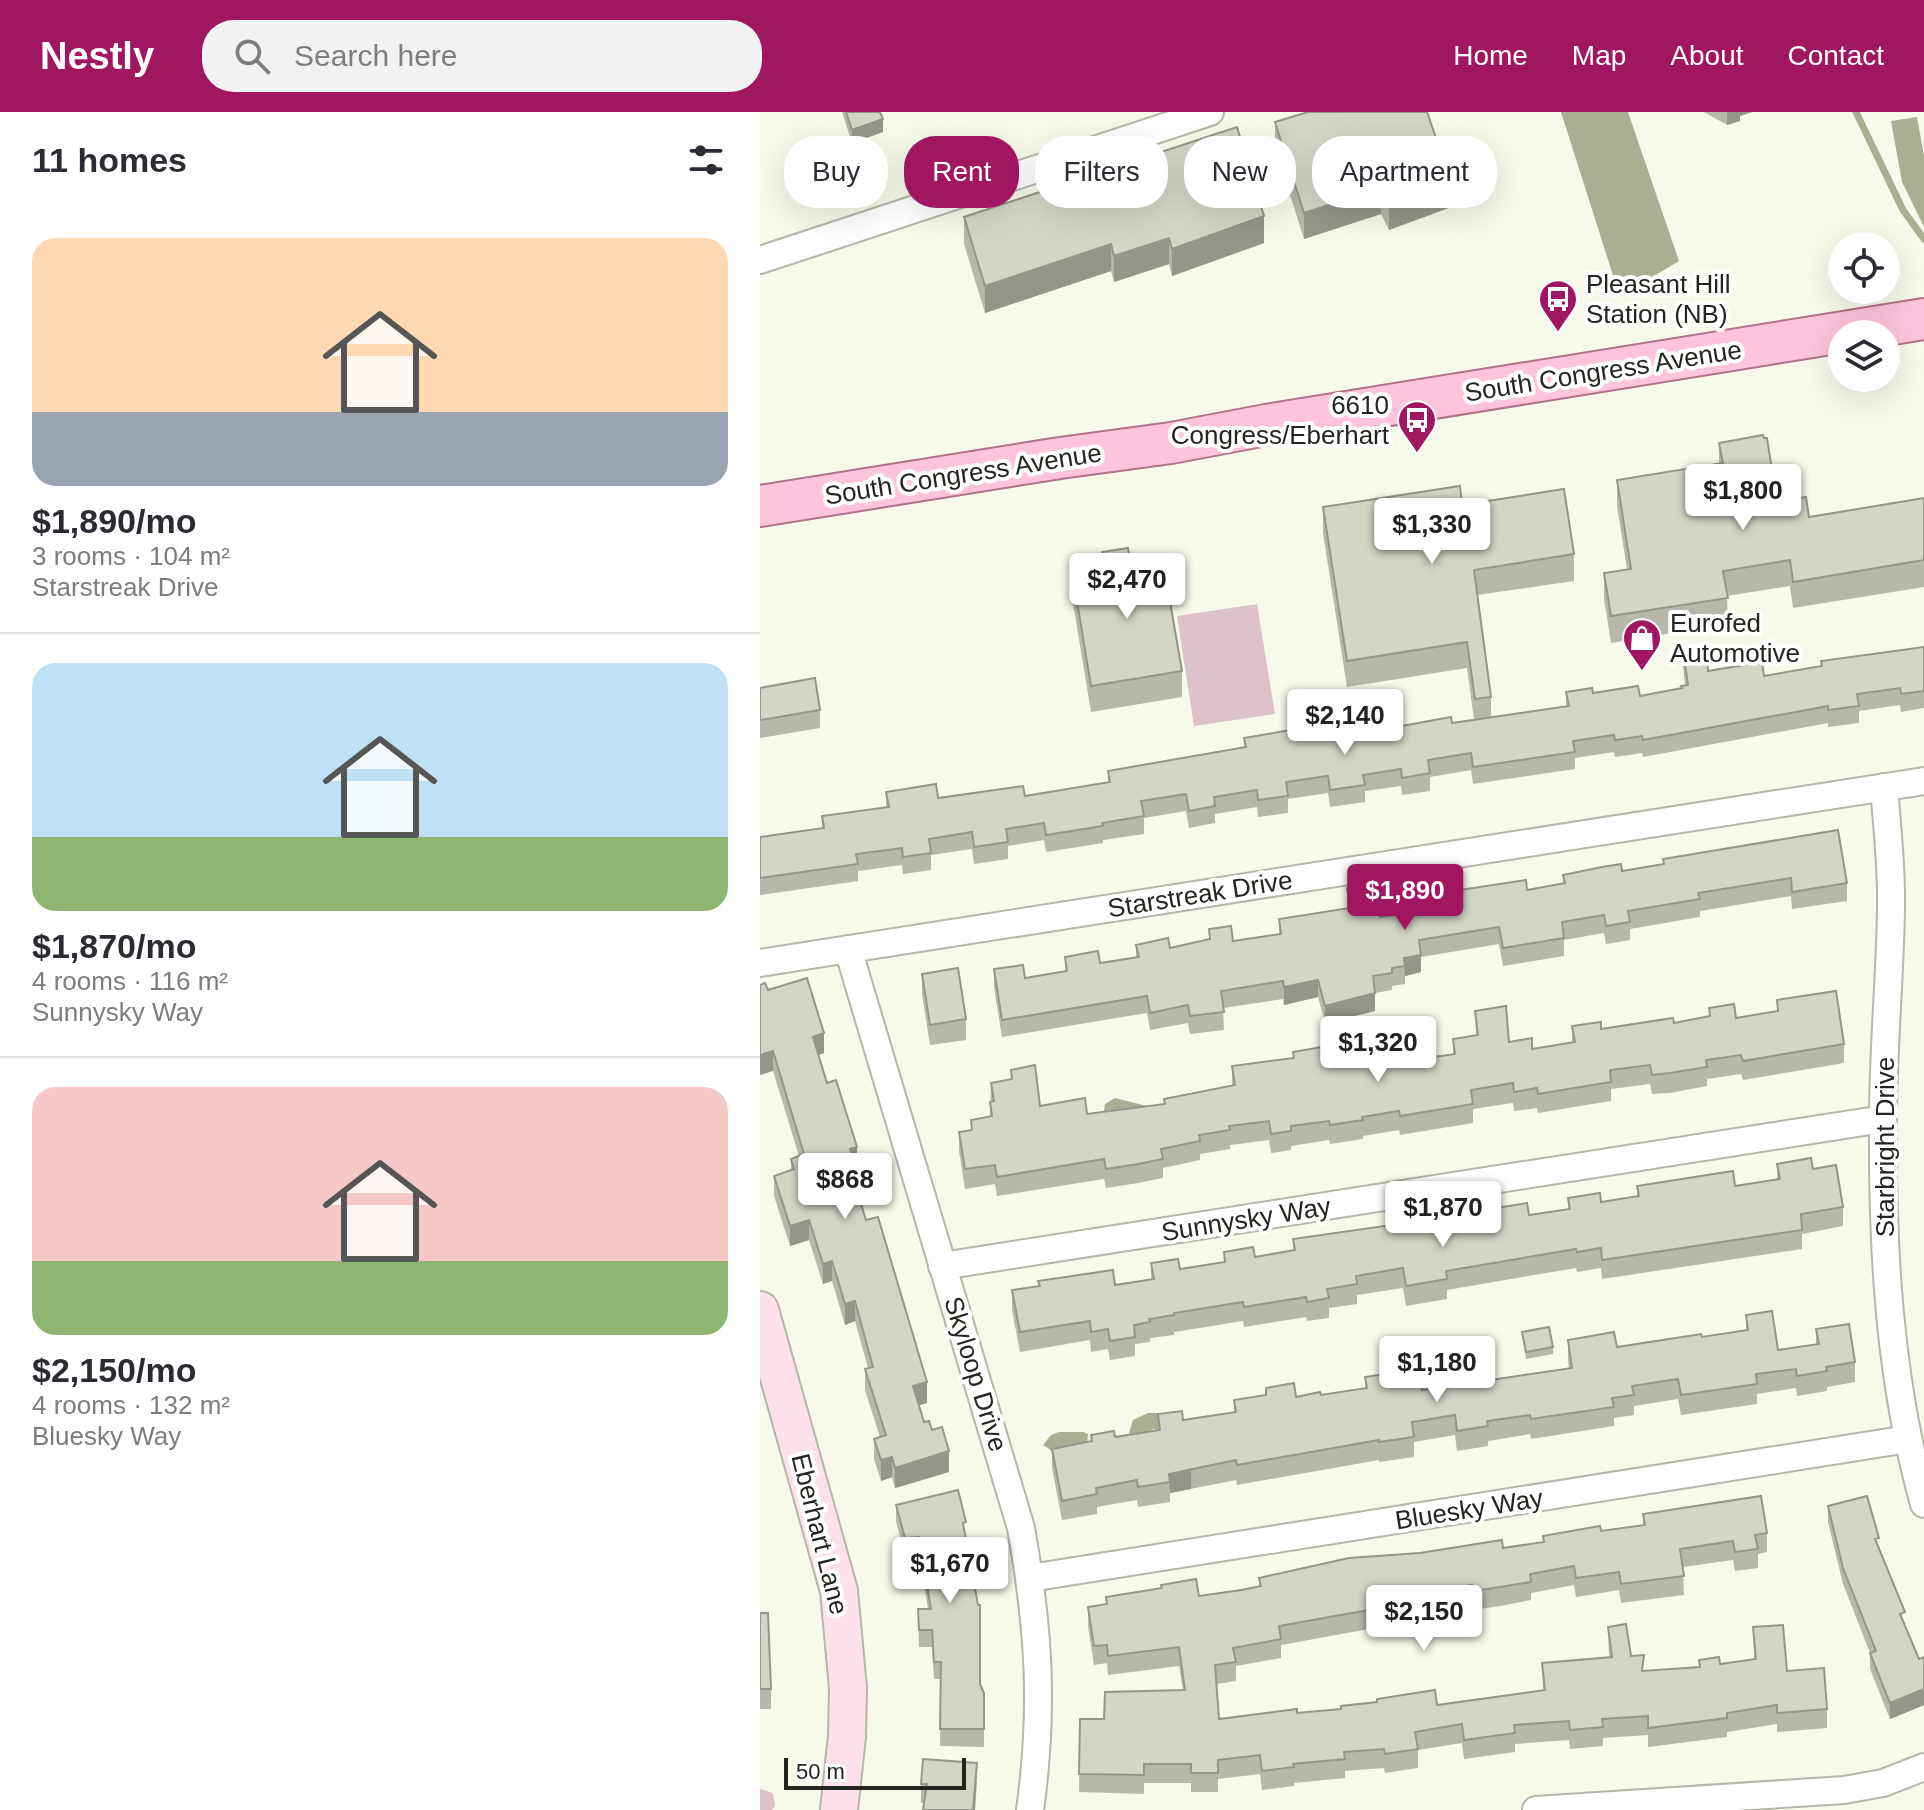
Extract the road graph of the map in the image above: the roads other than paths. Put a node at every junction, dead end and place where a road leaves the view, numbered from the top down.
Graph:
1 (1210, 112) edge
2 (760, 260) edge
3 (1924, 319) edge
4 (760, 506) edge
5 (1924, 781) edge
6 (1884, 787) junction
7 (848, 949) junction
8 (760, 963) edge
9 (1883, 1119) junction
10 (942, 1266) junction
11 (760, 1310) edge
12 (1908, 1439) junction
13 (1924, 1504) edge
14 (1030, 1578) junction
15 (1924, 1767) edge
16 (839, 1810) edge
17 (1030, 1810) edge
18 (1536, 1810) edge

1 - 2 street
3 - 4 main road, South Congress Avenue
5 - 6 street, Starstreak Drive
6 - 7 street, Starstreak Drive
6 - 9 street, Starbright Drive
7 - 8 street, Starstreak Drive
7 - 10 street, Skyloop Drive
9 - 10 street, Sunnysky Way
9 - 12 street, Starbright Drive
10 - 14 street, Skyloop Drive
11 - 16 street, Eberhart Lane
12 - 13 street, Starbright Drive
12 - 14 street, Bluesky Way
14 - 17 street, Skyloop Drive
15 - 18 street

